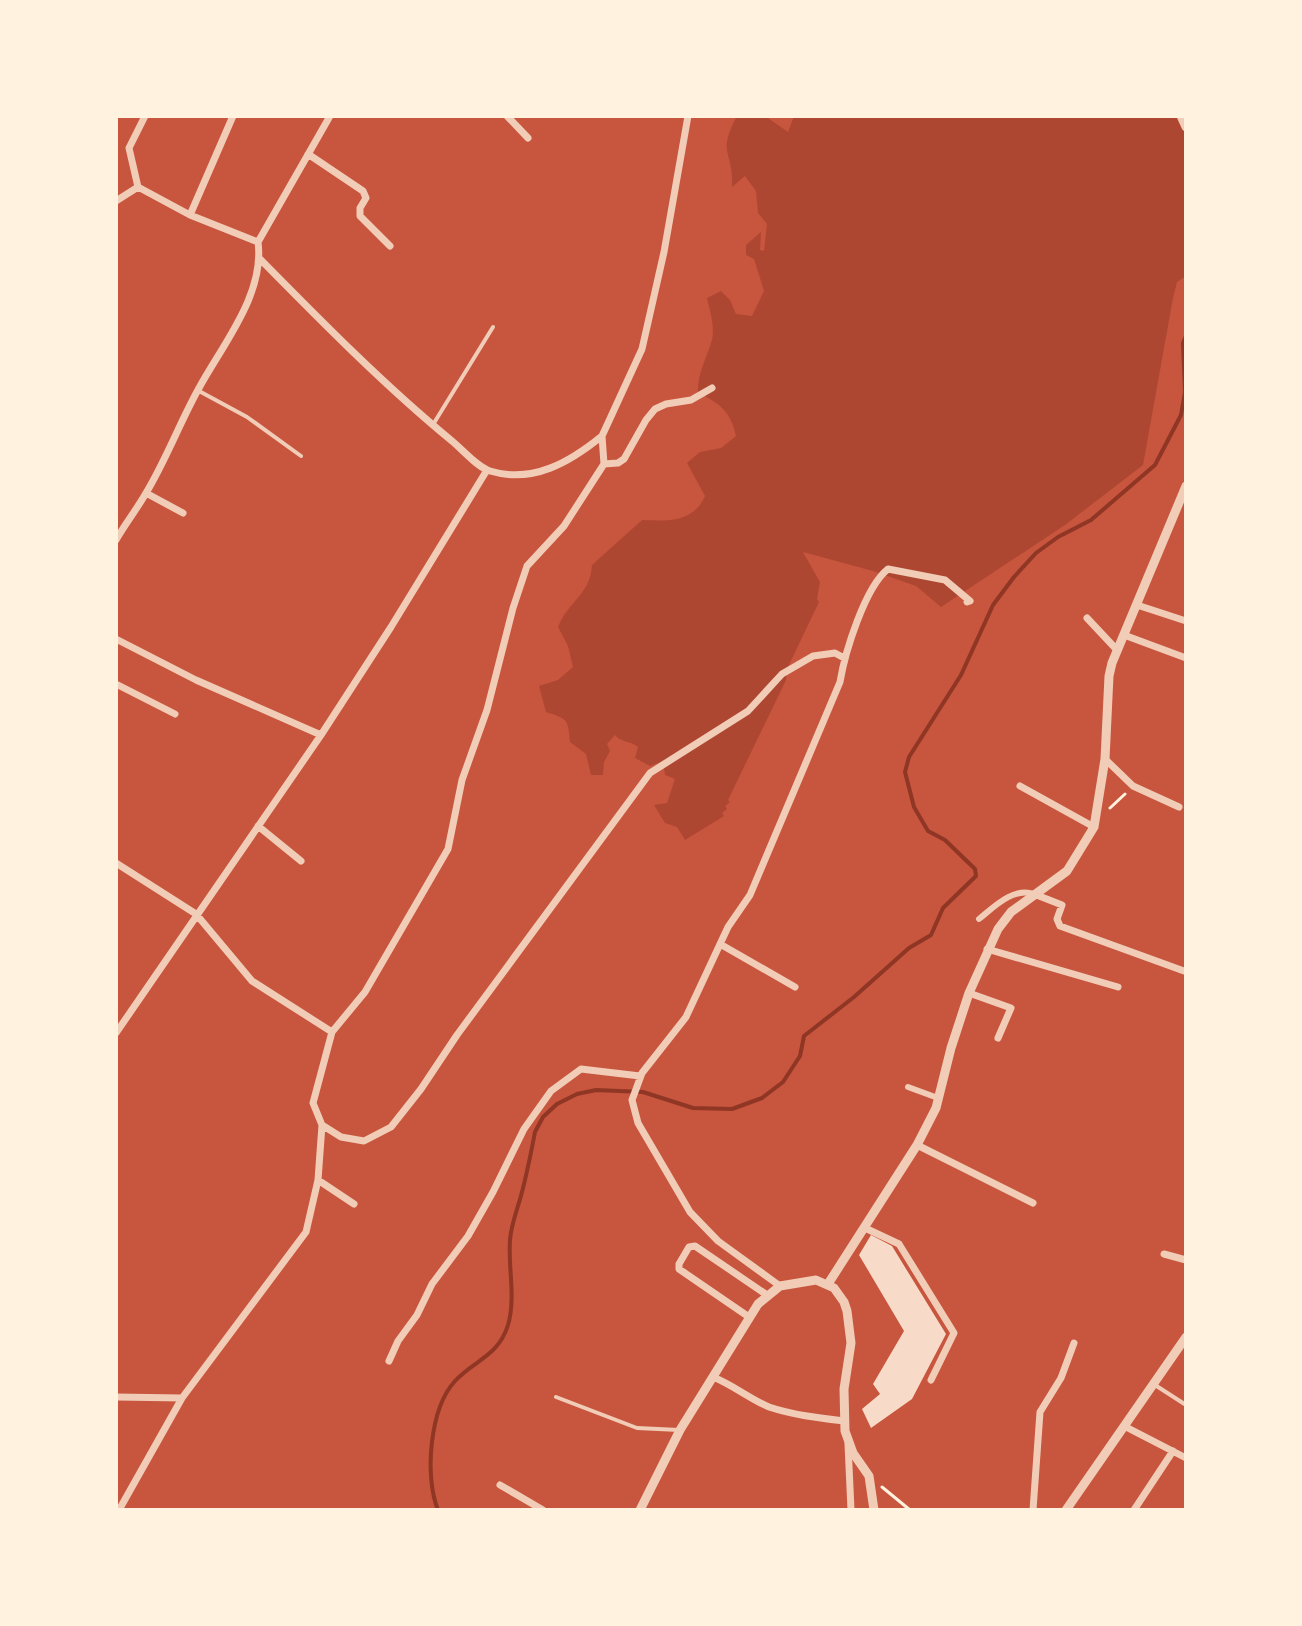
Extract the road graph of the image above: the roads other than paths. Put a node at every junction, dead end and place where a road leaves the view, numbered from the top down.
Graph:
1 (145, 116) edge
2 (233, 116) edge
3 (330, 116) edge
4 (507, 116) edge
5 (688, 116) edge
6 (1181, 116) edge
7 (1186, 127) edge
8 (528, 138) dead end
9 (308, 154) junction
10 (138, 187) junction
11 (116, 201) edge
12 (190, 215) junction
13 (258, 242) junction
14 (390, 246) dead end
15 (260, 259) junction
16 (493, 327) dead end
17 (712, 388) dead end
18 (198, 391) junction
19 (433, 425) junction
20 (602, 436) junction
21 (301, 456) dead end
22 (604, 464) junction
23 (487, 470) junction
24 (1186, 486) edge
25 (146, 493) junction
26 (183, 513) dead end
27 (116, 518) edge
28 (126, 523) junction
29 (116, 540) edge
30 (967, 602) dead end
31 (1137, 605) junction
32 (1087, 618) dead end
33 (1186, 621) edge
34 (1124, 635) junction
35 (116, 639) edge
36 (1117, 650) junction
37 (844, 658) junction
38 (1186, 658) edge
39 (116, 684) edge
40 (175, 714) dead end
41 (321, 735) junction
42 (1105, 759) junction
43 (1020, 786) dead end
44 (1179, 807) dead end
45 (258, 826) junction
46 (1094, 827) junction
47 (301, 861) dead end
48 (116, 863) edge
49 (1034, 894) junction
50 (196, 914) junction
51 (979, 919) dead end
52 (720, 944) junction
53 (987, 949) junction
54 (1184, 971) dead end
55 (795, 987) dead end
56 (1118, 987) dead end
57 (969, 993) junction
58 (332, 1032) junction
59 (116, 1033) edge
60 (998, 1038) dead end
61 (640, 1078) junction
62 (908, 1087) dead end
63 (938, 1098) junction
64 (322, 1125) junction
65 (917, 1145) junction
66 (318, 1180) junction
67 (1033, 1203) dead end
68 (354, 1204) dead end
69 (865, 1228) junction
70 (1164, 1254) dead end
71 (1186, 1260) edge
72 (828, 1284) junction
73 (780, 1286) junction
74 (767, 1295) junction
75 (749, 1317) junction
76 (1186, 1337) edge
77 (1074, 1343) dead end
78 (389, 1361) dead end
79 (713, 1377) junction
80 (931, 1380) dead end
81 (1153, 1384) junction
82 (116, 1397) edge
83 (556, 1397) dead end
84 (182, 1398) junction
85 (1186, 1405) edge
86 (844, 1421) junction
87 (1124, 1426) junction
88 (680, 1430) junction
89 (848, 1440) junction
90 (1173, 1451) junction
91 (1186, 1458) edge
92 (500, 1485) dead end
93 (119, 1510) edge
94 (543, 1510) edge
95 (640, 1510) edge
96 (851, 1510) edge
97 (874, 1510) edge
98 (1033, 1510) edge
99 (1066, 1510) edge
100 (1134, 1510) edge

1 - 10 street
2 - 12 street
3 - 9 street
4 - 8 street
5 - 20 street
6 - 7 street
9 - 13 street
9 - 14 street
10 - 11 street
10 - 12 street
12 - 13 street
13 - 15 street
15 - 18 street
15 - 19 street
16 - 19 lane
17 - 22 street
18 - 21 lane
18 - 25 street
19 - 23 street
20 - 22 street
20 - 23 street
22 - 58 street
23 - 41 street
24 - 31 street
25 - 26 street
25 - 28 street
27 - 28 street
28 - 29 street
30 - 37 street
31 - 33 street
31 - 34 street
32 - 36 street
34 - 36 street
34 - 38 street
35 - 41 street
36 - 42 street
37 - 52 street
37 - 64 street
39 - 40 street
41 - 45 street
42 - 44 street
42 - 46 street
43 - 46 street
45 - 47 street
45 - 50 street
46 - 49 street
48 - 50 street
49 - 51 street
49 - 53 street
49 - 54 street
50 - 58 street
50 - 59 street
52 - 55 street
52 - 61 street
53 - 56 street
53 - 57 street
57 - 60 street
57 - 63 street
58 - 64 street
61 - 73 street
61 - 78 street
62 - 63 street
63 - 65 street
64 - 66 street
65 - 67 street
65 - 69 street
66 - 68 street
66 - 84 street
69 - 72 street
69 - 80 street
70 - 71 street
72 - 73 street
72 - 86 street
73 - 74 street
74 - 75 street
74 - 75 street
75 - 79 street
76 - 81 street
77 - 98 street
79 - 86 street
79 - 88 street
81 - 85 lane
81 - 87 street
82 - 84 street
83 - 88 lane
84 - 93 street
86 - 89 street
87 - 90 street
87 - 99 street
88 - 95 street
89 - 96 street
89 - 97 street
90 - 91 street
90 - 100 street
92 - 94 street

